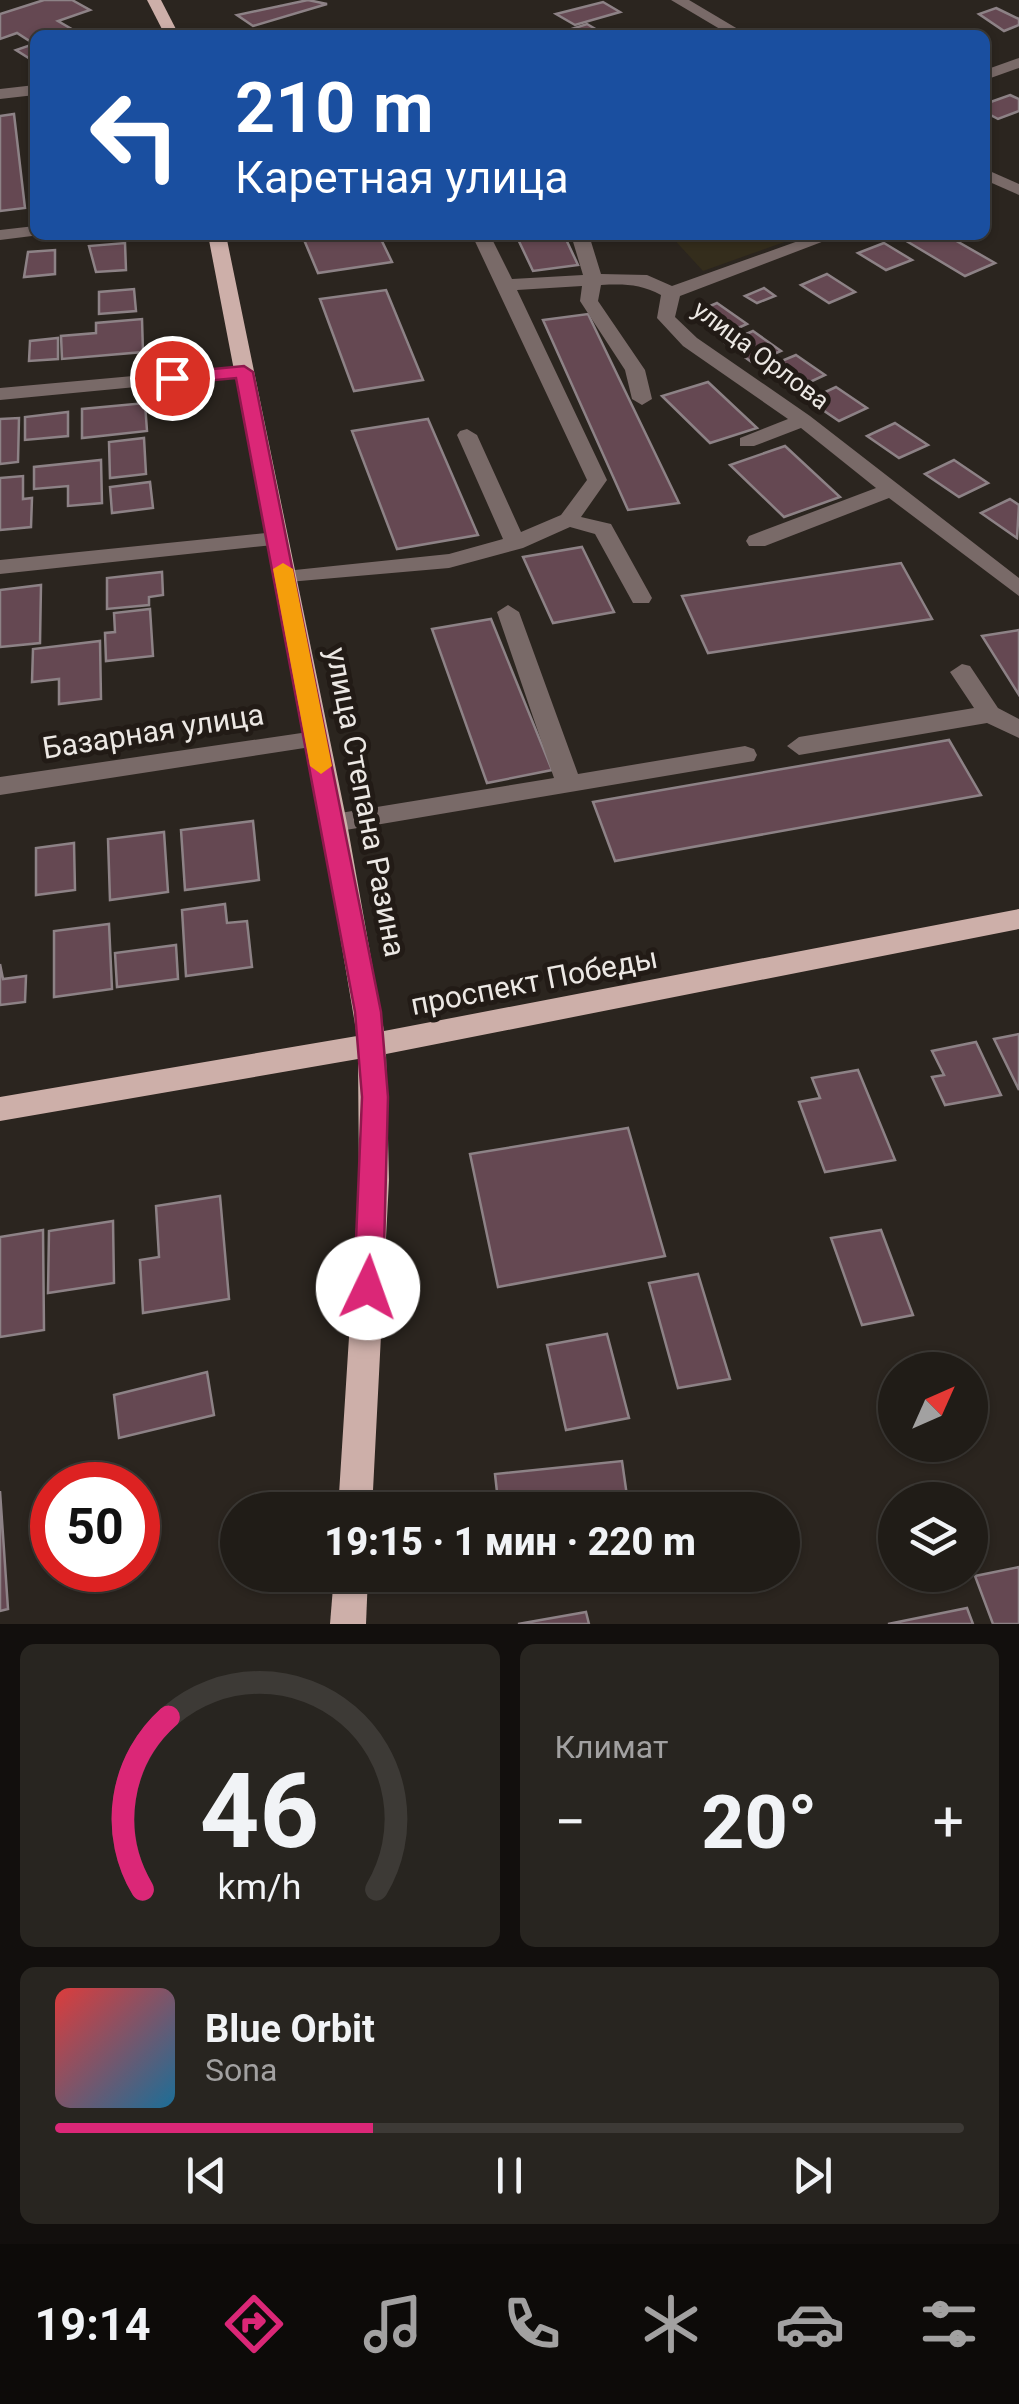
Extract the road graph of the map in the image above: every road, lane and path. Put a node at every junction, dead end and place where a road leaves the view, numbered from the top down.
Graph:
1 (154, 0) edge
2 (678, 0) edge
3 (169, 30) edge
4 (732, 30) edge
5 (1019, 62) edge
6 (990, 73) edge
7 (30, 91) edge
8 (0, 94) edge
9 (990, 178) edge
10 (1019, 190) edge
11 (30, 232) edge
12 (0, 235) edge
13 (218, 240) edge
14 (484, 240) edge
15 (582, 240) edge
16 (817, 240) edge
17 (593, 277) junction
18 (506, 285) junction
19 (671, 293) junction
20 (244, 372) junction
21 (0, 394) edge
22 (642, 399) dead end
23 (803, 420) junction
24 (467, 435) dead end
25 (747, 442) dead end
26 (892, 489) junction
27 (568, 520) junction
28 (274, 539) junction
29 (757, 541) dead end
30 (515, 542) junction
31 (0, 567) edge
32 (285, 578) junction
33 (1019, 589) edge
34 (641, 598) dead end
35 (508, 612) dead end
36 (962, 672) dead end
37 (990, 714) junction
38 (1019, 730) edge
39 (315, 739) junction
40 (800, 746) dead end
41 (745, 755) dead end
42 (569, 784) junction
43 (0, 786) edge
44 (334, 822) junction
45 (1019, 919) edge
46 (372, 1044) junction
47 (0, 1108) edge
48 (356, 1492) edge
49 (350, 1592) edge
50 (348, 1624) edge

1 - 3 main road
2 - 4 street
5 - 6 street
7 - 8 street
9 - 10 street
11 - 12 street
13 - 20 main road, улица Степана Разина
14 - 18 street
15 - 17 street
16 - 19 street
17 - 18 street, улица Орлова
17 - 19 street, улица Орлова
17 - 22 street
18 - 27 street
19 - 23 street, улица Орлова
20 - 21 street
20 - 28 main road, улица Степана Разина
23 - 25 street
23 - 26 street, улица Орлова
24 - 30 street
26 - 29 street
26 - 33 street, улица Орлова
27 - 30 street
27 - 34 street
28 - 31 street
28 - 32 main road, улица Степана Разина
30 - 32 street
32 - 39 main road, улица Степана Разина
35 - 42 street
36 - 37 street
37 - 38 street
37 - 40 street
39 - 43 street, Базарная улица
39 - 44 main road, улица Степана Разина
41 - 42 street
42 - 44 street
44 - 46 main road, улица Степана Разина
45 - 46 main road, проспект Победы
46 - 47 main road, проспект Победы
46 - 48 main road, улица Степана Разина
49 - 50 main road

